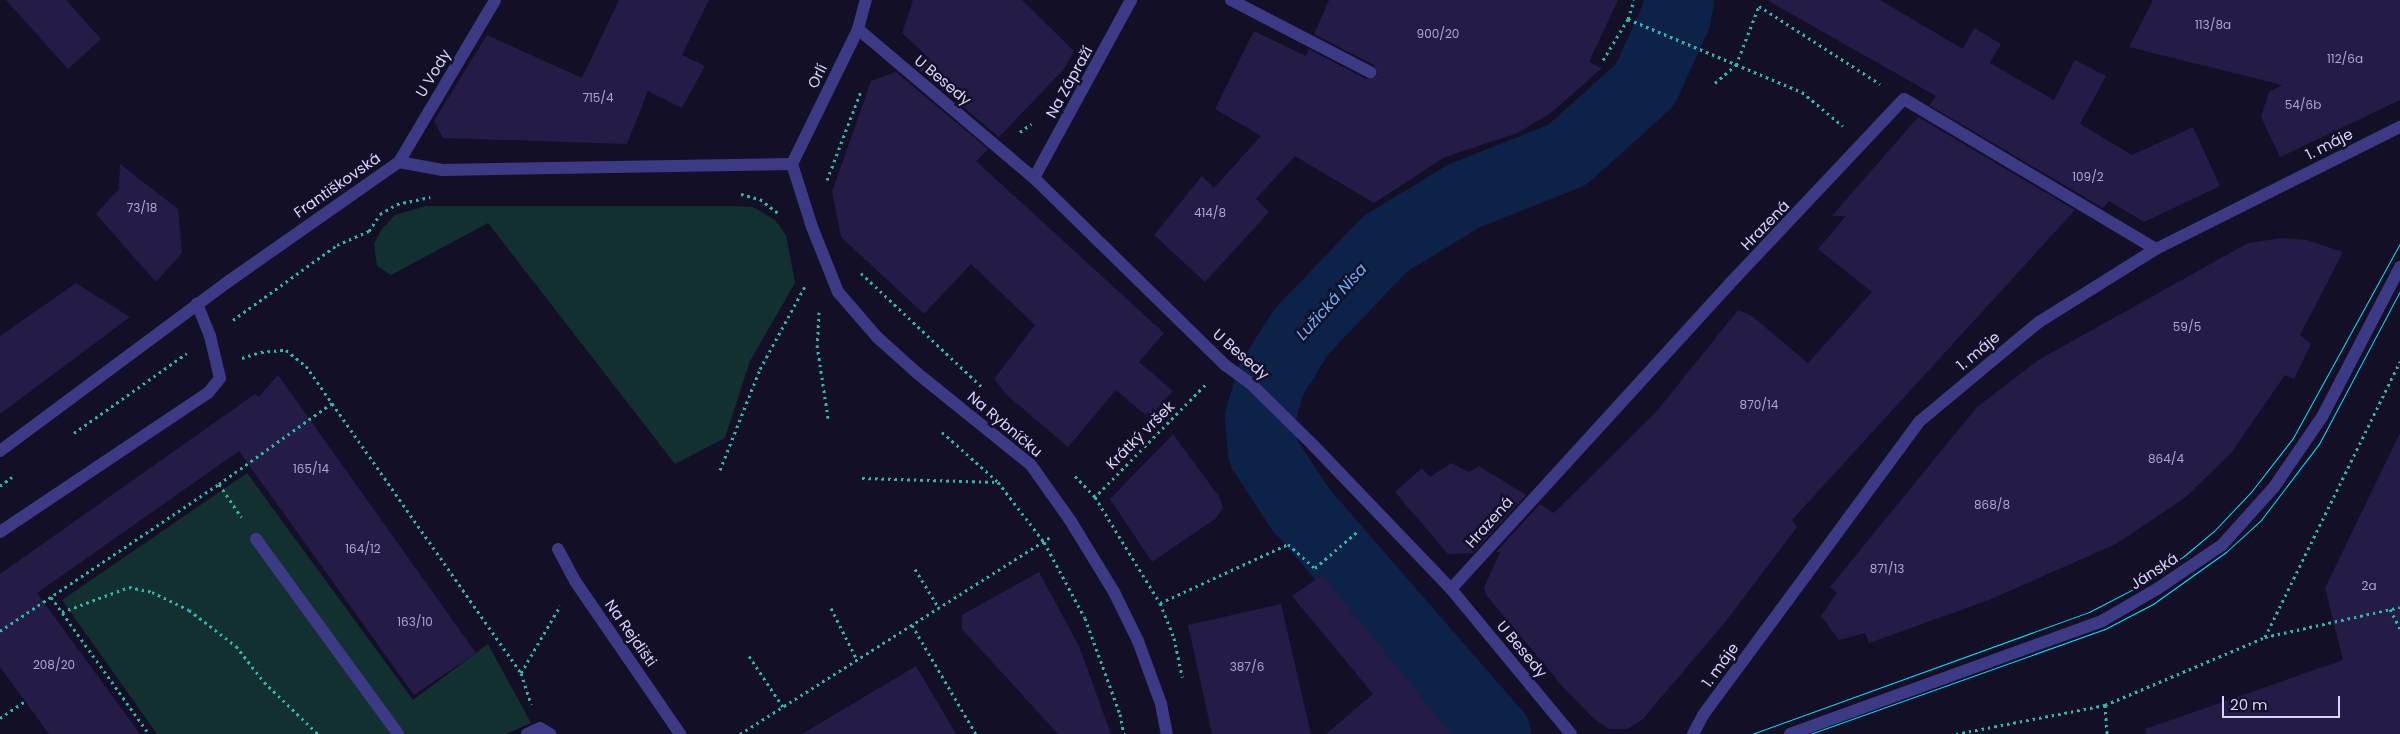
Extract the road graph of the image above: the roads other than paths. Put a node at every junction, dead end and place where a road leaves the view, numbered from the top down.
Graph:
1 (495, 0) edge
2 (866, 0) edge
3 (1131, 0) edge
4 (1231, 0) edge
5 (858, 30) junction
6 (1370, 72) dead end
7 (2400, 127) edge
8 (398, 162) junction
9 (792, 164) junction
10 (1034, 178) junction
11 (2156, 249) junction
12 (2400, 267) edge
13 (197, 304) junction
14 (0, 450) edge
15 (0, 532) edge
16 (256, 539) road end
17 (558, 549) dead end
18 (1451, 589) junction
19 (545, 731) edge
20 (1808, 731) edge
21 (398, 734) edge
22 (526, 734) edge
23 (680, 734) edge
24 (1167, 734) edge
25 (1571, 734) edge
26 (1693, 734) edge
27 (1790, 734) edge

1 - 8 street, U Vody
2 - 5 street, Orlí
3 - 10 street, Na Zápraží
4 - 6 street
5 - 9 street, Orlí
5 - 10 street, U Besedy
7 - 11 street, 1. máje
8 - 9 street, Františkovská
8 - 13 street, Františkovská
9 - 24 street, Na Rybníčku
10 - 18 street, U Besedy
11 - 18 street, Hrazená
11 - 26 street, 1. máje
12 - 20 street, Jánská
13 - 14 street, Františkovská
13 - 15 street
16 - 21 street
17 - 23 street, Na Rejdišti
18 - 25 street, U Besedy
19 - 22 street
20 - 27 street, Jánská

